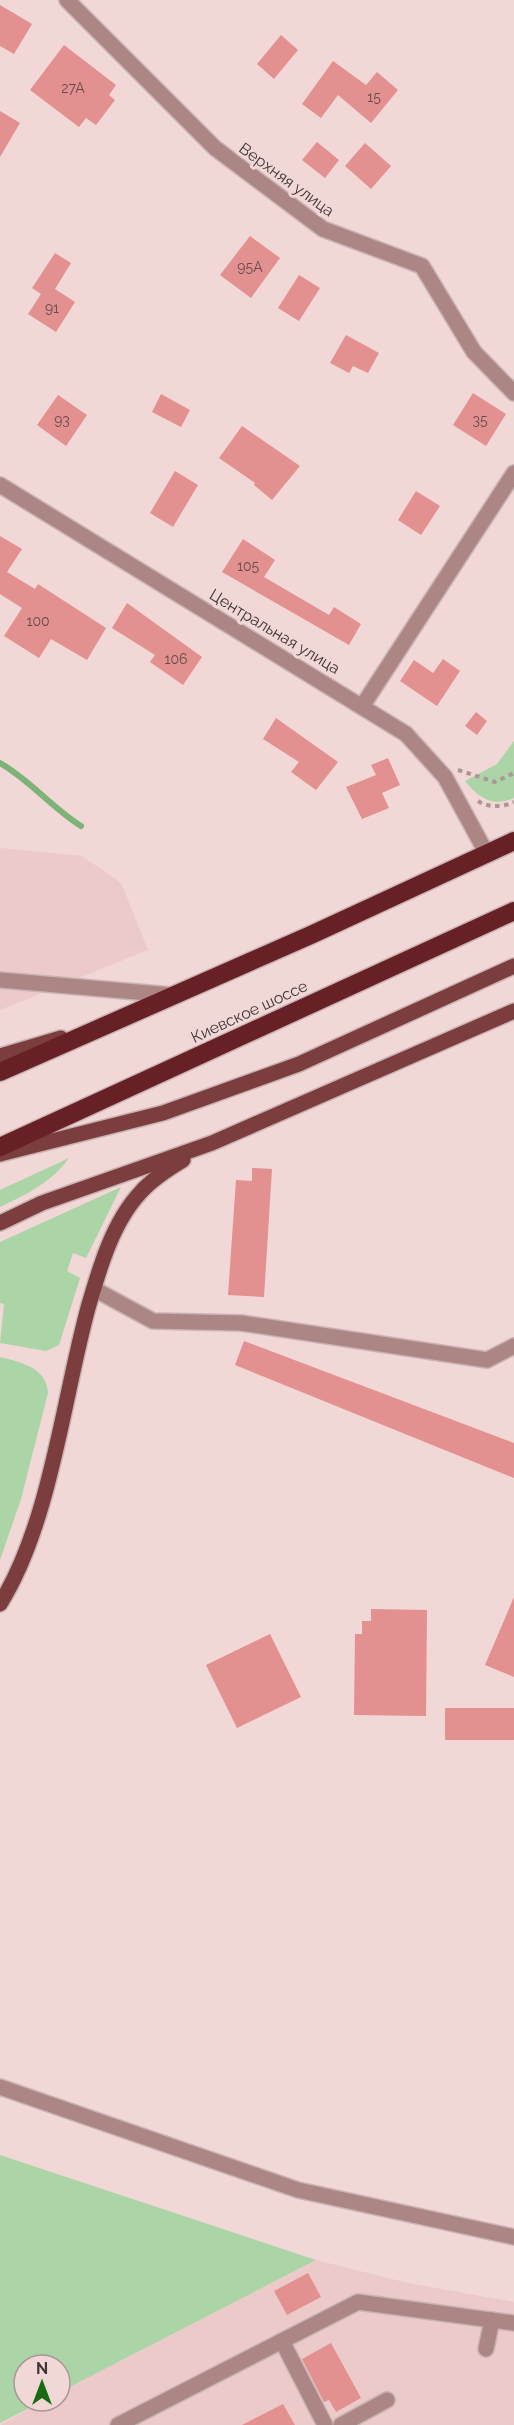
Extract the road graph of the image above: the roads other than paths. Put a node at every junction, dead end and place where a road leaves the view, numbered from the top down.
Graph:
1 (67, 0) edge
2 (514, 393) edge
3 (514, 473) edge
4 (0, 485) edge
5 (363, 705) junction
6 (514, 841) edge
7 (487, 854) junction
8 (514, 911) edge
9 (514, 966) edge
10 (0, 980) edge
11 (171, 995) junction
12 (514, 1011) edge
13 (96, 1028) junction
14 (0, 1056) edge
15 (0, 1072) edge
16 (212, 1143) junction
17 (0, 1147) edge
18 (0, 1154) edge
19 (0, 1222) edge
20 (94, 1289) junction
21 (514, 1346) edge
22 (0, 1604) edge
23 (0, 2087) edge
24 (514, 2237) edge
25 (492, 2320) junction
26 (514, 2324) edge
27 (282, 2341) junction
28 (486, 2349) dead end
29 (387, 2400) dead end
30 (118, 2425) edge
31 (325, 2425) edge
32 (341, 2425) edge

1 - 2 street, Верхняя улица
3 - 5 street
4 - 5 street, Центральная улица
5 - 7 street, Центральная улица
6 - 7 highway
7 - 11 highway
8 - 17 highway, Киевское шоссе
9 - 18 main road
10 - 11 street
11 - 13 highway
12 - 16 main road
13 - 14 main road
13 - 15 highway
16 - 19 main road
16 - 20 main road
20 - 21 street
20 - 22 main road
23 - 24 street
25 - 26 street
25 - 27 street
25 - 28 street
27 - 30 street
27 - 31 street
29 - 32 street

